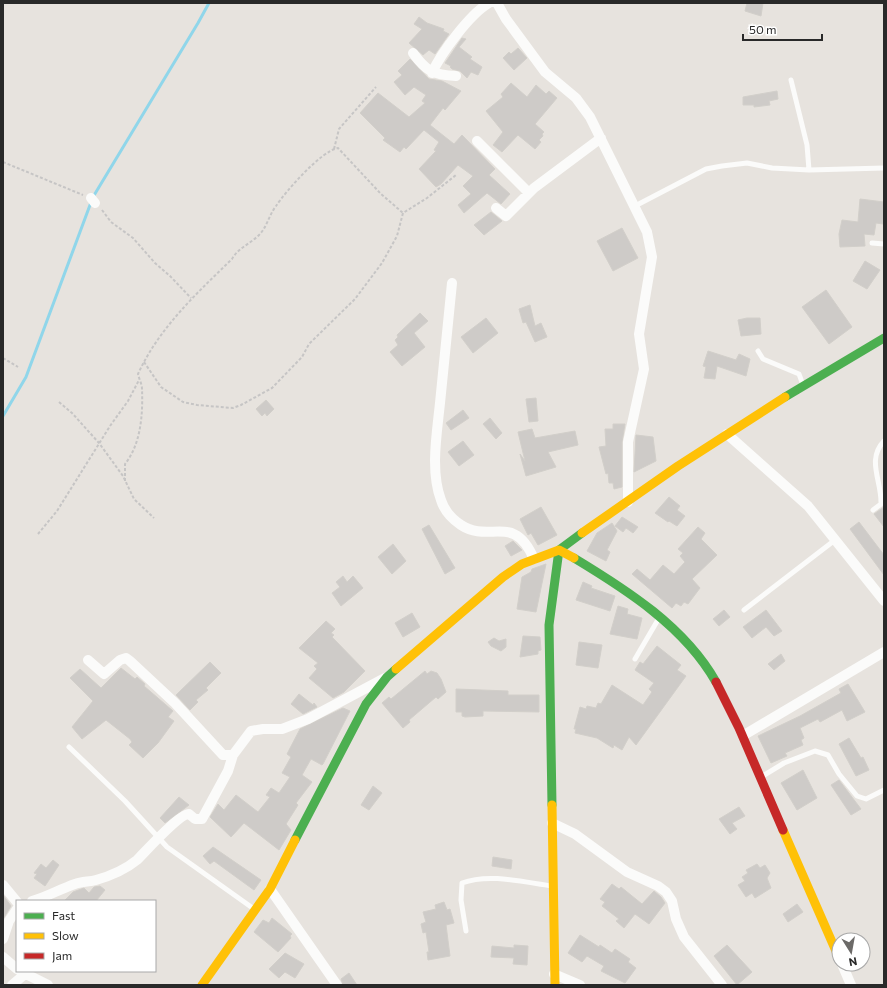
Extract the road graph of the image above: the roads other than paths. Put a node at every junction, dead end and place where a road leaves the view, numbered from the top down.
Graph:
1 (489, 3) edge
2 (497, 3) edge
3 (413, 53) dead end
4 (432, 73) junction
5 (456, 76) dead end
6 (791, 80) dead end
7 (601, 138) junction
8 (477, 140) dead end
9 (884, 168) edge
10 (809, 170) junction
11 (529, 193) junction
12 (635, 206) junction
13 (496, 208) dead end
14 (872, 243) dead end
15 (884, 244) edge
16 (452, 283) dead end
17 (884, 338) edge
18 (758, 351) dead end
19 (803, 385) junction
20 (727, 434) junction
21 (884, 441) edge
22 (628, 502) junction
23 (873, 510) dead end
24 (834, 540) junction
25 (559, 550) junction
26 (534, 559) junction
27 (884, 601) edge
28 (744, 610) dead end
29 (660, 617) junction
30 (884, 652) edge
31 (635, 659) dead end
32 (88, 660) dead end
33 (387, 677) junction
34 (744, 735) junction
35 (69, 747) dead end
36 (233, 755) junction
37 (760, 778) junction
38 (884, 790) edge
39 (552, 823) junction
40 (159, 836) junction
41 (3, 885) edge
42 (552, 886) junction
43 (270, 889) junction
44 (34, 900) edge
45 (16, 901) edge
46 (16, 910) edge
47 (256, 910) junction
48 (466, 931) dead end
49 (3, 939) edge
50 (831, 940) edge
51 (3, 957) edge
52 (16, 967) edge
53 (20, 972) edge
54 (23, 972) edge
55 (845, 972) edge
56 (554, 974) junction
57 (335, 984) edge
58 (12, 985) edge
59 (48, 985) edge
60 (202, 985) edge
61 (554, 985) edge
62 (580, 985) edge
63 (722, 985) edge
64 (851, 985) edge

1 - 4 street
2 - 7 street
3 - 4 street
4 - 5 street
6 - 10 lane
7 - 11 street
7 - 12 street
8 - 11 street
9 - 10 lane
10 - 12 lane
11 - 13 street
12 - 22 street
14 - 15 lane
16 - 26 street
17 - 19 street
18 - 19 lane
19 - 20 street
20 - 22 street
20 - 24 street
21 - 23 lane
22 - 25 street
24 - 27 street
24 - 28 lane
25 - 26 street
25 - 29 street
25 - 39 street
26 - 33 street
29 - 31 lane
29 - 34 street
30 - 34 street
32 - 36 street
33 - 36 street
33 - 43 street
34 - 37 street
35 - 40 lane
36 - 40 street
37 - 38 lane
37 - 50 street
39 - 42 street
39 - 63 street
40 - 44 street
40 - 47 lane
41 - 45 street
42 - 48 lane
42 - 56 street
43 - 47 street
43 - 57 street
46 - 49 street
47 - 60 street
51 - 52 street
53 - 58 street
54 - 59 street
55 - 64 street
56 - 61 street
56 - 62 street

